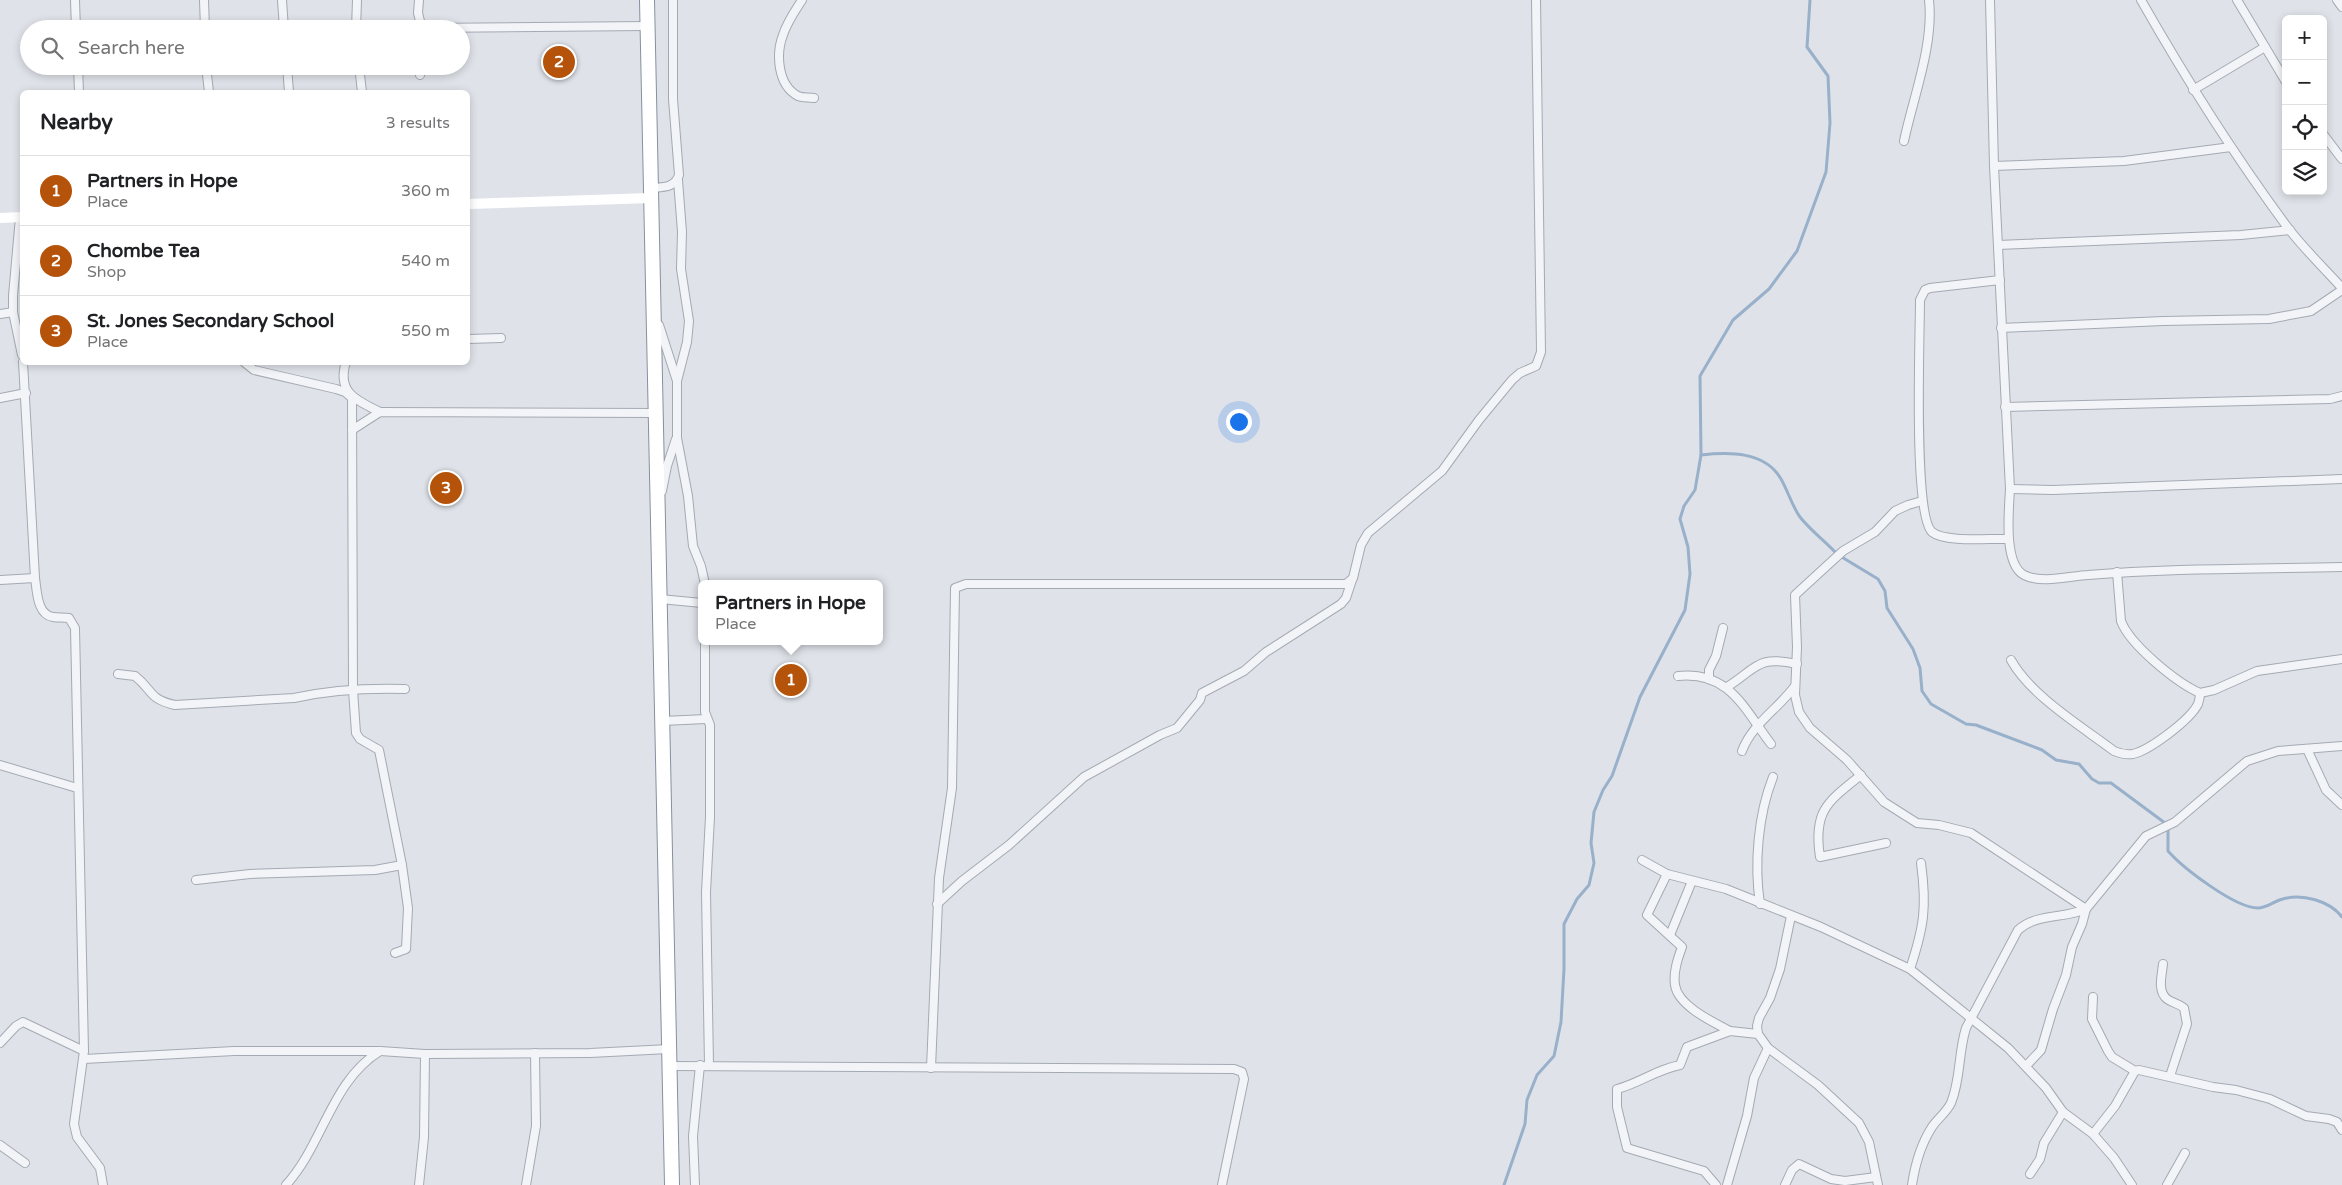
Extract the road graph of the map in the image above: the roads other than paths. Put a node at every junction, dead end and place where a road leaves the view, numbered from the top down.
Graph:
1 (76, 0) edge
2 (204, 0) edge
3 (282, 0) edge
4 (357, 0) edge
5 (419, 0) edge
6 (647, 0) edge
7 (673, 0) edge
8 (802, 0) edge
9 (1536, 0) edge
10 (1929, 0) edge
11 (1990, 0) edge
12 (2141, 0) edge
13 (2237, 0) edge
14 (2337, 0) edge
15 (2342, 7) edge
16 (76, 20) edge
17 (205, 20) edge
18 (283, 20) edge
19 (356, 20) edge
20 (420, 20) edge
21 (648, 26) junction
22 (470, 28) edge
23 (2265, 47) junction
24 (78, 75) edge
25 (207, 75) edge
26 (288, 75) edge
27 (360, 75) edge
28 (2282, 75) edge
29 (79, 90) edge
30 (209, 90) edge
31 (289, 90) edge
32 (362, 90) edge
33 (2193, 90) junction
34 (814, 98) dead end
35 (2327, 139) edge
36 (1904, 141) dead end
37 (2231, 147) junction
38 (2342, 159) edge
39 (1994, 166) junction
40 (678, 180) junction
41 (651, 193) junction
42 (470, 204) edge
43 (20, 217) edge
44 (0, 218) edge
45 (20, 227) edge
46 (2290, 230) junction
47 (1998, 245) junction
48 (2000, 280) junction
49 (2342, 289) edge
50 (654, 301) junction
51 (13, 312) junction
52 (0, 314) edge
53 (2001, 328) junction
54 (501, 338) dead end
55 (470, 339) edge
56 (20, 345) edge
57 (23, 365) edge
58 (248, 365) edge
59 (345, 365) edge
60 (677, 381) junction
61 (26, 393) junction
62 (2342, 396) edge
63 (0, 398) edge
64 (352, 398) junction
65 (2005, 407) junction
66 (380, 412) junction
67 (657, 413) junction
68 (352, 430) junction
69 (677, 438) junction
70 (2342, 479) edge
71 (2010, 489) junction
72 (1922, 502) junction
73 (659, 510) junction
74 (2008, 539) junction
75 (2342, 567) edge
76 (2117, 572) junction
77 (35, 578) junction
78 (1353, 578) junction
79 (0, 580) edge
80 (703, 580) edge
81 (660, 599) junction
82 (698, 603) edge
83 (1723, 628) dead end
84 (705, 645) edge
85 (2342, 659) edge
86 (2011, 660) dead end
87 (1797, 664) junction
88 (118, 674) dead end
89 (1678, 676) dead end
90 (1709, 679) junction
91 (1796, 686) junction
92 (1727, 687) junction
93 (405, 689) dead end
94 (354, 690) junction
95 (2200, 693) junction
96 (706, 719) junction
97 (663, 721) junction
98 (1757, 726) junction
99 (1771, 744) dead end
100 (2342, 746) edge
101 (2307, 749) junction
102 (1742, 752) dead end
103 (0, 765) edge
104 (1861, 775) junction
105 (1773, 777) dead end
106 (77, 788) junction
107 (2342, 805) edge
108 (1886, 843) dead end
109 (1642, 860) dead end
110 (1921, 863) dead end
111 (402, 865) junction
112 (1667, 874) junction
113 (196, 880) dead end
114 (1692, 881) junction
115 (937, 904) junction
116 (1760, 904) junction
117 (2086, 908) junction
118 (1791, 916) junction
119 (1670, 935) junction
120 (395, 953) dead end
121 (2163, 964) dead end
122 (1910, 969) junction
123 (2093, 997) dead end
124 (1972, 1018) junction
125 (1730, 1031) junction
126 (1758, 1034) junction
127 (0, 1043) edge
128 (669, 1048) junction
129 (1768, 1048) junction
130 (380, 1051) junction
131 (425, 1054) junction
132 (535, 1054) junction
133 (84, 1055) junction
134 (700, 1065) junction
135 (709, 1065) junction
136 (670, 1066) junction
137 (2026, 1066) junction
138 (931, 1068) junction
139 (2135, 1071) junction
140 (2170, 1076) junction
141 (2063, 1112) junction
142 (2342, 1130) edge
143 (2093, 1134) junction
144 (0, 1145) edge
145 (2185, 1153) dead end
146 (25, 1163) dead end
147 (2030, 1174) dead end
148 (1877, 1181) edge
149 (103, 1185) edge
150 (286, 1185) edge
151 (419, 1185) edge
152 (526, 1185) edge
153 (672, 1185) edge
154 (695, 1185) edge
155 (1222, 1185) edge
156 (1716, 1185) edge
157 (1728, 1185) edge
158 (1786, 1185) edge
159 (1912, 1185) edge
160 (2132, 1185) edge
161 (2168, 1185) edge

1 - 16 street
2 - 17 street
3 - 18 street
4 - 19 street
5 - 20 street
6 - 21 highway
7 - 40 street
8 - 34 street
9 - 78 street
10 - 36 street
11 - 39 street
12 - 33 street
13 - 23 street
14 - 15 street
21 - 22 street
21 - 41 highway
23 - 28 street
23 - 33 street
24 - 29 street
25 - 30 street
26 - 31 street
27 - 32 street
33 - 37 street
35 - 38 street
37 - 39 street
37 - 46 street
39 - 47 street
40 - 41 street
40 - 60 street
41 - 42 street
41 - 50 highway
43 - 44 street
45 - 51 street
46 - 47 street
46 - 49 street
47 - 48 street
48 - 53 street
48 - 72 street
49 - 53 street
50 - 60 street
50 - 67 highway
51 - 52 street
51 - 56 street
53 - 65 street
54 - 55 street
57 - 61 street
58 - 64 street
59 - 64 street
60 - 69 street
61 - 63 street
61 - 77 street
62 - 65 street
64 - 66 street
64 - 68 street
65 - 71 street
66 - 67 street
66 - 68 street
67 - 73 highway
68 - 94 street
69 - 73 street
69 - 80 street
70 - 71 street
71 - 74 street
72 - 74 street
72 - 87 street
73 - 81 highway
74 - 76 street
75 - 76 street
76 - 95 street
77 - 79 street
77 - 106 street
78 - 115 street
78 - 115 street
81 - 82 street
81 - 97 highway
83 - 90 street
84 - 96 street
85 - 95 street
86 - 95 street
87 - 91 street
87 - 92 street
88 - 94 street
89 - 90 street
90 - 92 street
91 - 98 street
91 - 104 street
92 - 98 street
93 - 94 street
94 - 111 street
96 - 97 street
96 - 135 street
97 - 128 highway
98 - 99 street
98 - 102 street
100 - 101 street
101 - 107 street
101 - 117 street
103 - 106 street
104 - 108 street
104 - 117 street
105 - 116 street
106 - 133 street
109 - 112 street
110 - 122 street
111 - 113 street
111 - 120 street
112 - 114 street
112 - 119 street
114 - 116 street
114 - 119 street
115 - 138 street
116 - 118 street
117 - 124 street
117 - 137 street
118 - 122 street
118 - 126 street
119 - 125 street
121 - 140 street
122 - 124 street
123 - 139 street
124 - 137 street
124 - 159 street
125 - 126 street
125 - 156 street
126 - 129 street
127 - 133 street
128 - 132 street
128 - 136 highway
129 - 148 street
129 - 157 street
130 - 131 street
130 - 133 street
130 - 150 street
131 - 132 street
131 - 151 street
132 - 152 street
133 - 149 street
134 - 135 street
134 - 136 street
134 - 154 street
135 - 138 street
136 - 153 highway
137 - 141 street
138 - 155 street
139 - 140 street
139 - 143 street
140 - 142 street
141 - 143 street
141 - 147 street
143 - 160 street
144 - 146 street
145 - 161 street
148 - 158 street

